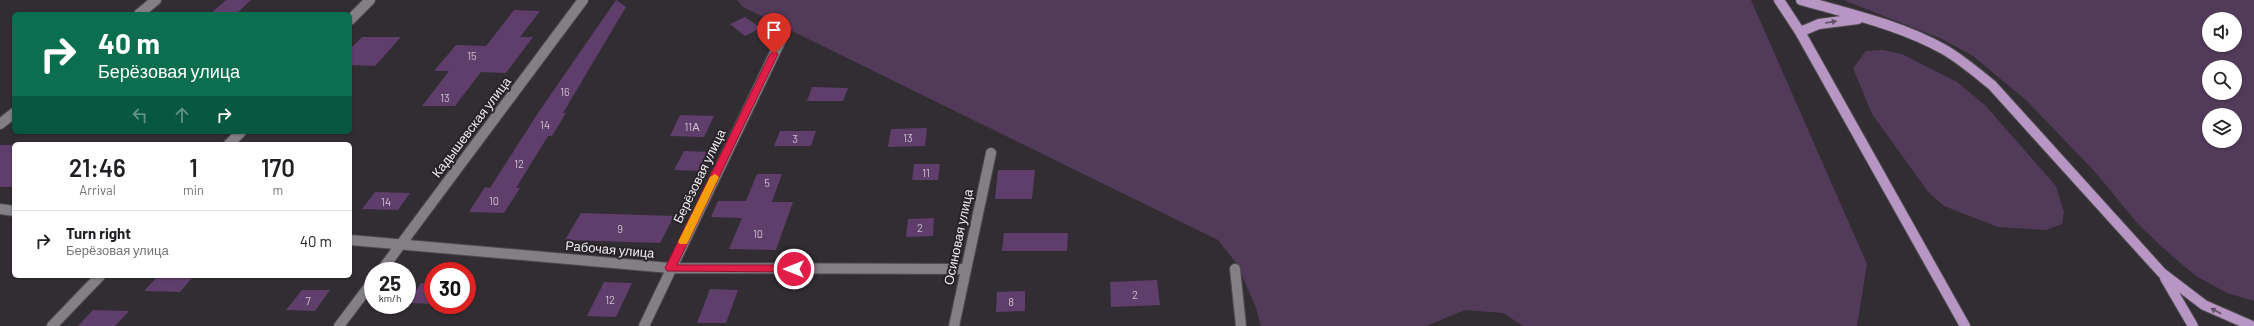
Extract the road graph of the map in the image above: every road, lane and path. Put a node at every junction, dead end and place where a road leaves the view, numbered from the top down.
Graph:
1 (156, 0) edge
2 (370, 0) edge
3 (583, 0) edge
4 (1779, 0) edge
5 (1801, 0) edge
6 (1824, 0) edge
7 (141, 12) edge
8 (352, 18) edge
9 (1864, 18) junction
10 (1800, 32) junction
11 (781, 40) dead end
12 (12, 115) edge
13 (0, 124) edge
14 (239, 134) edge
15 (231, 142) edge
16 (991, 153) dead end
17 (0, 209) edge
18 (12, 210) edge
19 (352, 240) edge
20 (402, 244) junction
21 (388, 262) edge
22 (670, 268) junction
23 (965, 269) junction
24 (1235, 269) dead end
25 (2162, 273) junction
26 (98, 278) edge
27 (364, 294) edge
28 (52, 326) edge
29 (340, 326) edge
30 (644, 326) edge
31 (954, 326) edge
32 (1241, 326) edge
33 (1965, 326) edge
34 (2193, 326) edge
35 (2252, 326) edge

1 - 7 street
2 - 8 street
3 - 20 street, Кадышевская улица
4 - 10 main road
5 - 9 main road
6 - 9 main road
10 -> 9 main road
9 - 25 main road
10 - 33 main road
11 - 22 street, Берёзовая улица
12 - 13 street
14 - 15 street
16 - 23 street, Осиновая улица
17 - 18 street
19 - 20 street, Рабочая улица
20 - 21 street, Кадышевская улица
20 - 22 street, Рабочая улица
22 - 23 street, Рабочая улица
22 - 30 street, Берёзовая улица
23 - 31 street, Осиновая улица
24 - 32 street
25 - 34 main road
35 -> 25 main road
26 - 28 street
27 - 29 street

